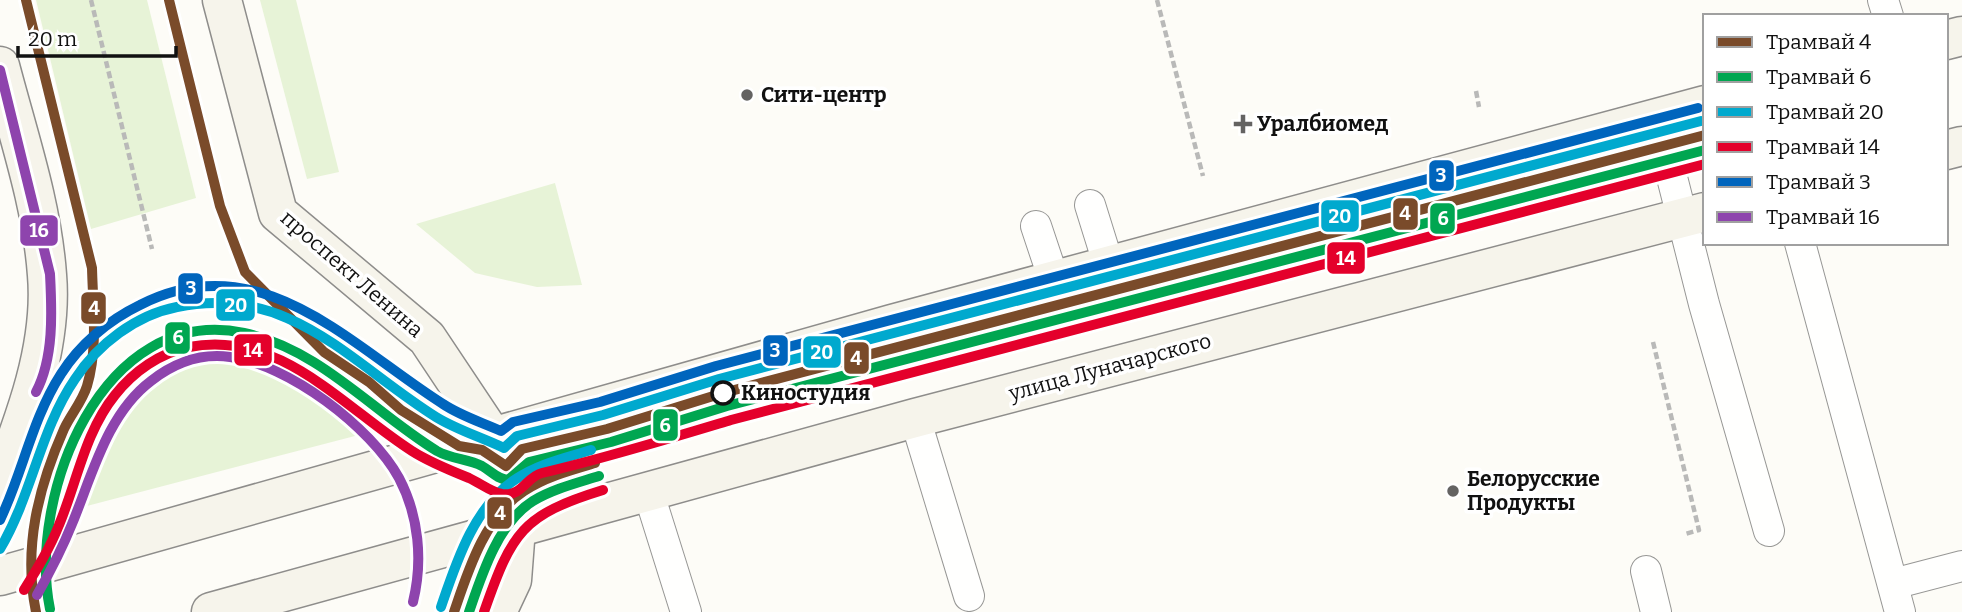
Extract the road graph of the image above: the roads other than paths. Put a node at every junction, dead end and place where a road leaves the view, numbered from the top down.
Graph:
1 (222, 0) edge
2 (0, 66) edge
3 (1703, 106) edge
4 (1657, 118) junction
5 (1090, 205) dead end
6 (1693, 215) edge
7 (1036, 226) dead end
8 (1802, 245) edge
9 (1108, 266) junction
10 (1054, 280) junction
11 (915, 418) junction
12 (493, 437) junction
13 (0, 483) edge
14 (648, 491) junction
15 (516, 528) junction
16 (1769, 531) dead end
17 (1962, 566) edge
18 (1646, 571) dead end
19 (0, 576) edge
20 (969, 596) dead end
21 (1897, 598) edge
22 (211, 612) edge
23 (497, 612) edge
24 (686, 612) edge
25 (1656, 612) edge

1 - 12 main road, проспект Ленина
2 - 13 main road
3 - 4 main road
4 - 6 lane
4 - 9 main road
5 - 9 lane
6 - 11 main road, улица Луначарского
6 - 16 lane
7 - 10 lane
8 - 21 lane
9 - 10 main road
10 - 12 main road
11 - 14 main road, улица Луначарского
11 - 20 lane
12 - 15 main road, проспект Ленина
12 - 19 main road
14 - 15 main road, улица Луначарского
14 - 24 lane
15 - 22 main road, улица Луначарского
15 - 23 main road, проспект Ленина
17 - 21 lane
18 - 25 lane

